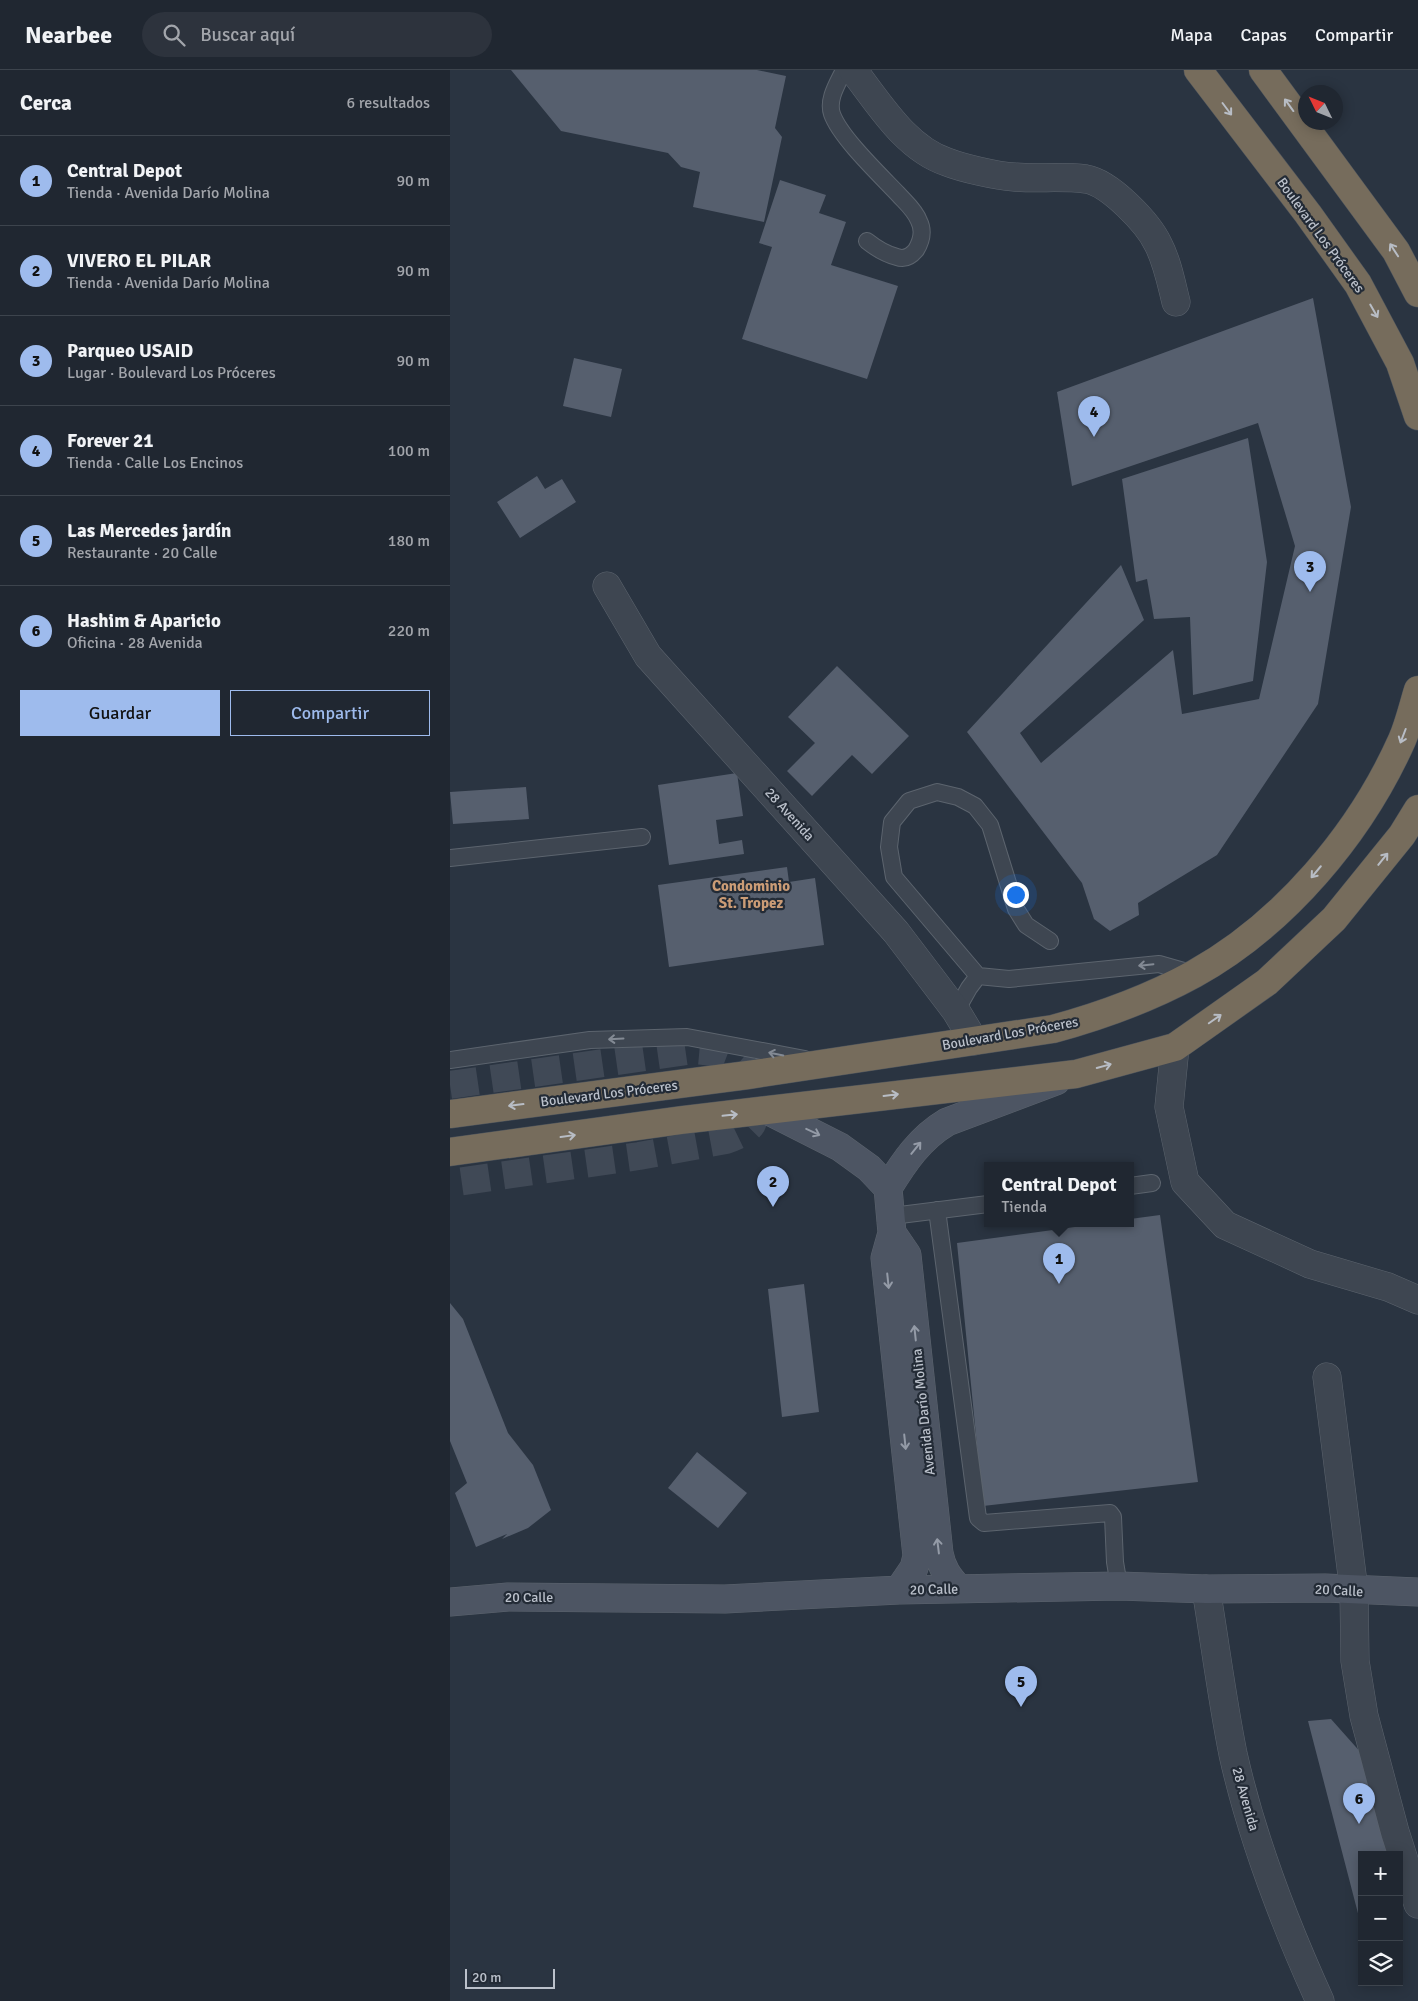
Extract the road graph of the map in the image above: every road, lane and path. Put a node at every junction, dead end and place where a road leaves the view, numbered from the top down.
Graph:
1 (844, 70) edge
2 (853, 70) edge
3 (1198, 70) edge
4 (1263, 70) edge
5 (867, 242) dead end
6 (1418, 293) edge
7 (1176, 302) dead end
8 (1418, 416) edge
9 (607, 586) dead end
10 (1418, 690) edge
11 (1418, 809) edge
12 (642, 837) dead end
13 (450, 858) edge
14 (1050, 941) dead end
15 (1194, 974) junction
16 (978, 976) junction
17 (956, 1011) junction
18 (974, 1041) junction
19 (1175, 1046) junction
20 (450, 1060) edge
21 (824, 1063) junction
22 (1076, 1074) junction
23 (769, 1111) junction
24 (450, 1114) edge
25 (450, 1152) edge
26 (1152, 1183) dead end
27 (1134, 1185) edge
28 (888, 1188) junction
29 (984, 1204) edge
30 (937, 1210) junction
31 (892, 1225) junction
32 (1418, 1300) edge
33 (1326, 1377) dead end
34 (1119, 1586) junction
35 (1206, 1588) junction
36 (959, 1589) junction
37 (899, 1590) junction
38 (1354, 1590) junction
39 (1418, 1592) edge
40 (450, 1602) edge
41 (1418, 1904) edge
42 (1320, 2001) edge

1 - 5 lane
2 - 7 street
3 -> 8 highway, Boulevard Los Próceres
6 -> 4 highway
9 - 17 street, 28 Avenida
10 -> 15 highway, Boulevard Los Próceres
19 -> 11 highway
12 - 13 lane
14 - 16 lane
15 -> 16 lane
15 - 18 highway, Boulevard Los Próceres
16 - 17 lane
17 - 18 street, 28 Avenida
18 - 21 highway, Boulevard Los Próceres
22 -> 19 highway
19 - 32 street
21 -> 20 lane
21 -> 24 highway, Boulevard Los Próceres
23 -> 22 highway
28 -> 22 main road
25 -> 23 highway
23 -> 28 main road
26 - 27 lane
28 - 31 main road, Avenida Darío Molina
29 - 30 lane
30 - 31 lane
30 - 34 lane
36 -> 31 main road, Avenida Darío Molina
31 -> 37 main road, Avenida Darío Molina
33 - 38 street
34 - 35 main road, 20 Calle
34 - 36 main road, 20 Calle
35 - 38 main road, 20 Calle
35 - 42 street, 28 Avenida
36 - 37 main road, 20 Calle
37 - 40 main road, 20 Calle
38 - 39 main road, 20 Calle
38 - 41 street

